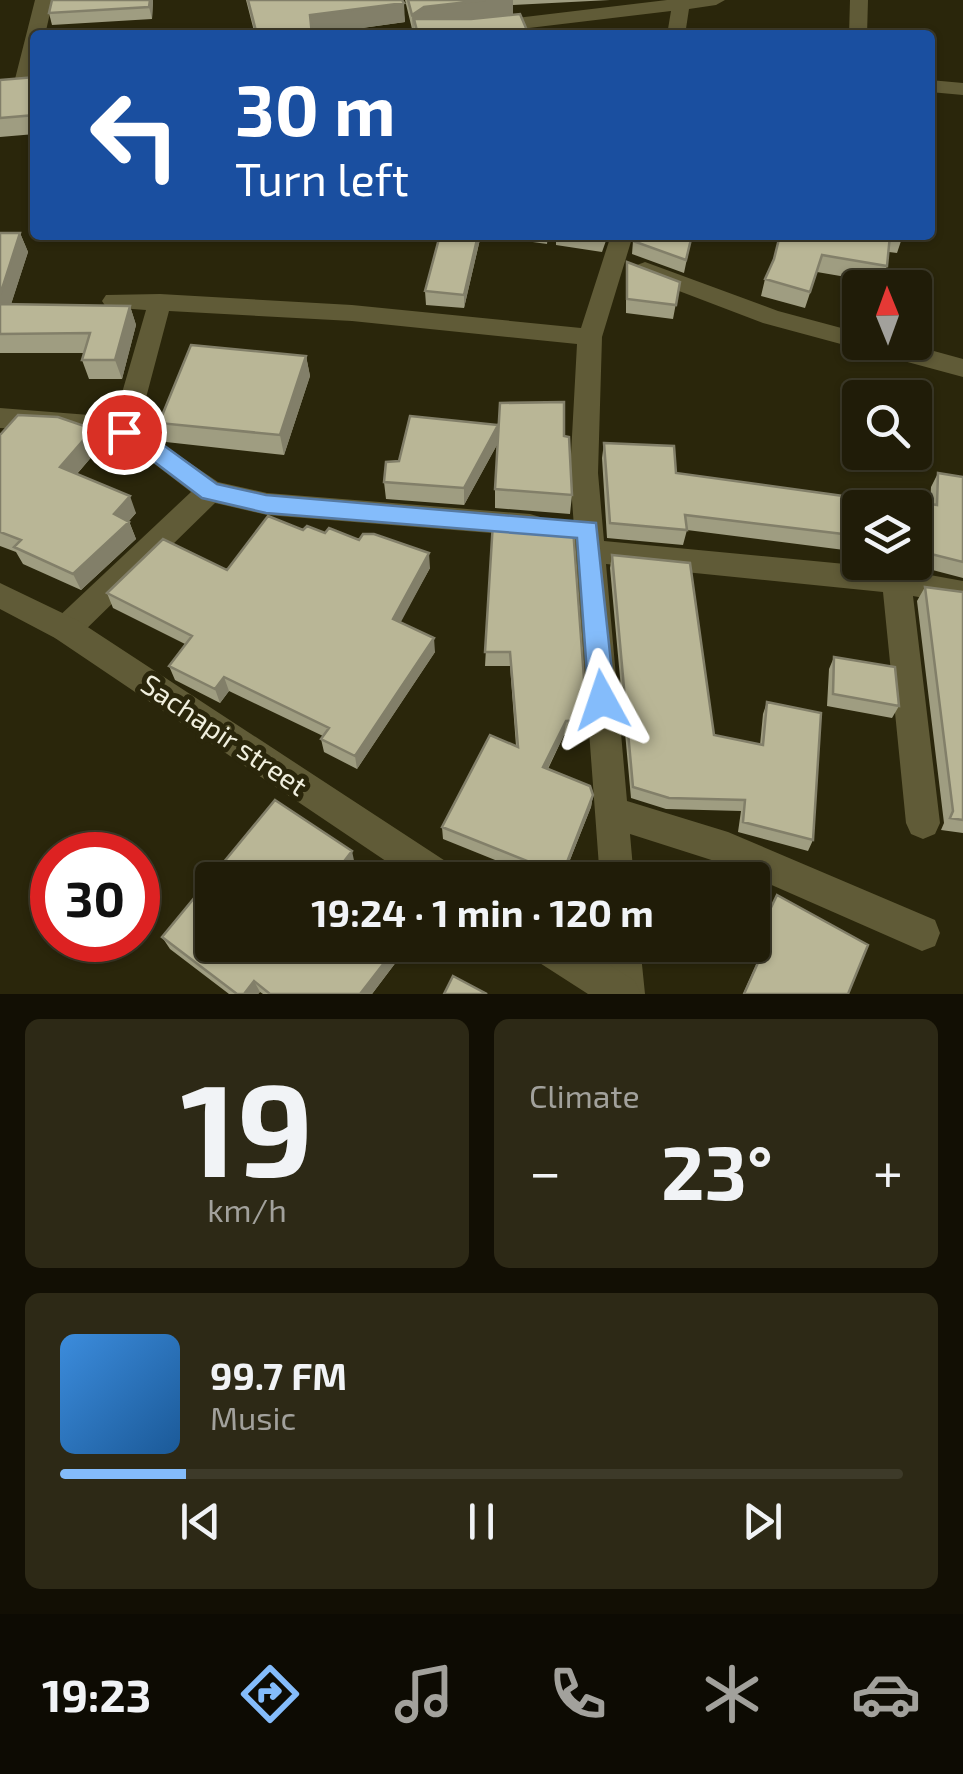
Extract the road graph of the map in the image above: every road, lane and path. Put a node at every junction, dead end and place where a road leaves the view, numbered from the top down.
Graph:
1 (44, 0) edge
2 (716, 0) edge
3 (860, 0) edge
4 (679, 3) edge
5 (36, 30) edge
6 (465, 30) edge
7 (676, 30) edge
8 (858, 30) edge
9 (30, 79) edge
10 (0, 82) edge
11 (935, 86) edge
12 (963, 89) edge
13 (618, 247) edge
14 (114, 300) dead end
15 (160, 302) junction
16 (842, 336) edge
17 (590, 337) junction
18 (932, 360) edge
19 (963, 368) edge
20 (0, 418) edge
21 (124, 432) junction
22 (210, 492) junction
23 (574, 534) junction
24 (897, 581) junction
25 (963, 593) edge
26 (0, 595) edge
27 (66, 630) junction
28 (611, 812) junction
29 (923, 823) dead end
30 (417, 862) edge
31 (615, 862) edge
32 (922, 933) dead end
33 (572, 962) edge
34 (623, 962) edge
35 (624, 994) edge

1 - 5 street
2 - 4 street
3 - 8 street
4 - 6 street
4 - 7 street
9 - 10 street
11 - 12 street
13 - 16 street
13 - 17 street
14 - 15 street
15 - 17 street
15 - 21 street
17 - 23 street
18 - 19 street
20 - 21 street
21 - 22 street
22 - 23 street
22 - 27 street
23 - 24 street
23 - 28 street
24 - 25 street
24 - 29 street
26 - 27 street, Sachapir street
27 - 30 street, Sachapir street
28 - 31 street
28 - 32 street
33 - 35 street
34 - 35 street

